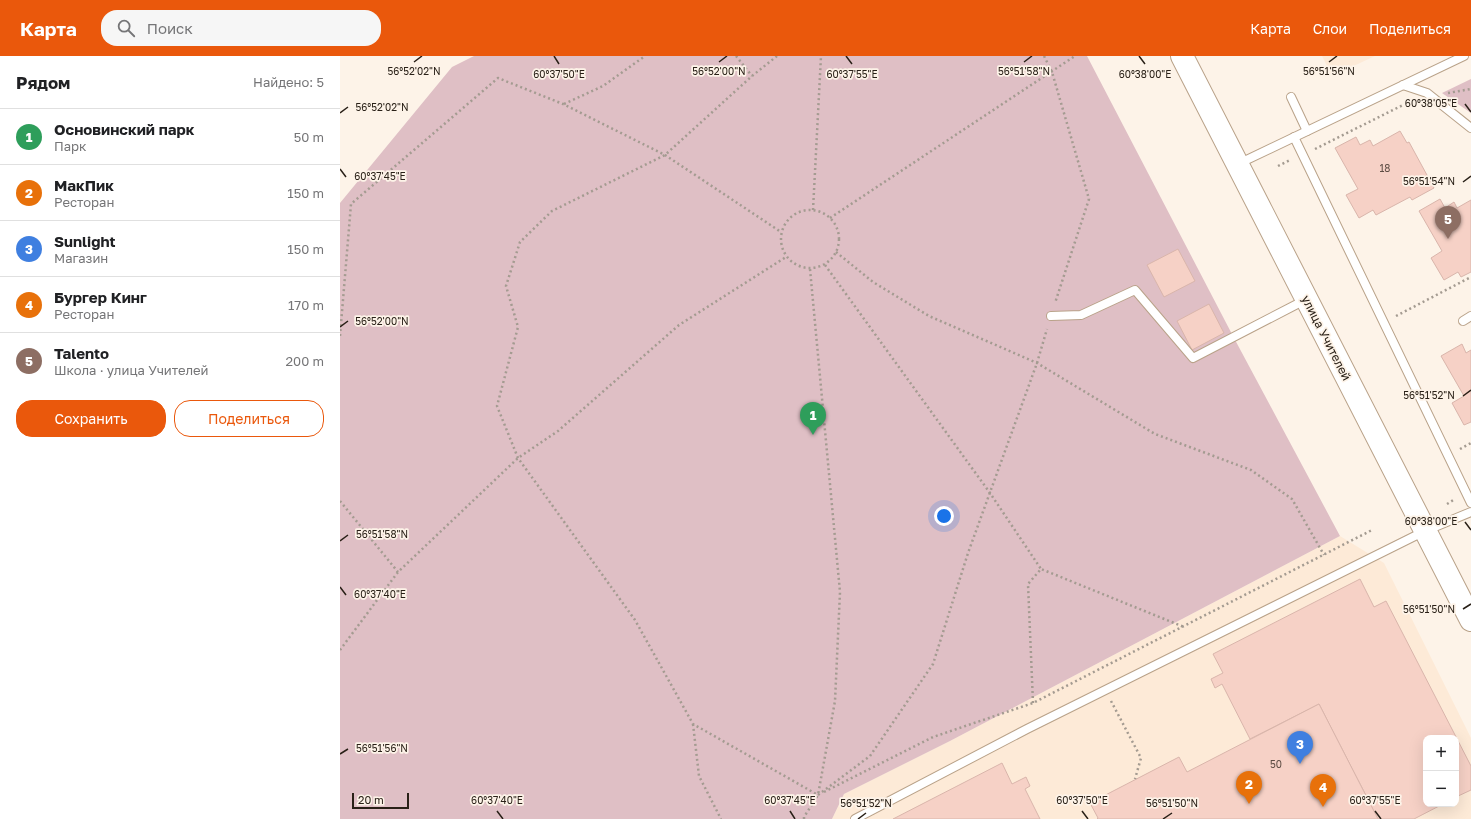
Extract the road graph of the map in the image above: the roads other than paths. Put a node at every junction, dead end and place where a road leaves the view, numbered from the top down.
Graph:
1 (1182, 56) edge
2 (1464, 56) edge
3 (1403, 85) junction
4 (1291, 97) dead end
5 (1471, 128) edge
6 (1306, 131) junction
7 (1294, 137) junction
8 (1237, 165) junction
9 (1306, 299) junction
10 (1051, 316) road end
11 (1471, 316) edge
12 (1463, 321) dead end
13 (1471, 503) edge
14 (1471, 512) edge
15 (1426, 531) junction
16 (1471, 620) edge
17 (855, 819) edge

1 - 8 main road, улица Учителей
2 - 3 lane
3 - 5 lane
3 - 6 lane
4 - 6 lane
6 - 7 lane
7 - 8 lane
7 - 13 lane
8 - 9 main road, улица Учителей
9 - 10 lane
9 - 15 main road, улица Учителей
11 - 12 lane
14 - 15 lane
15 - 16 main road, улица Учителей
15 - 17 lane

